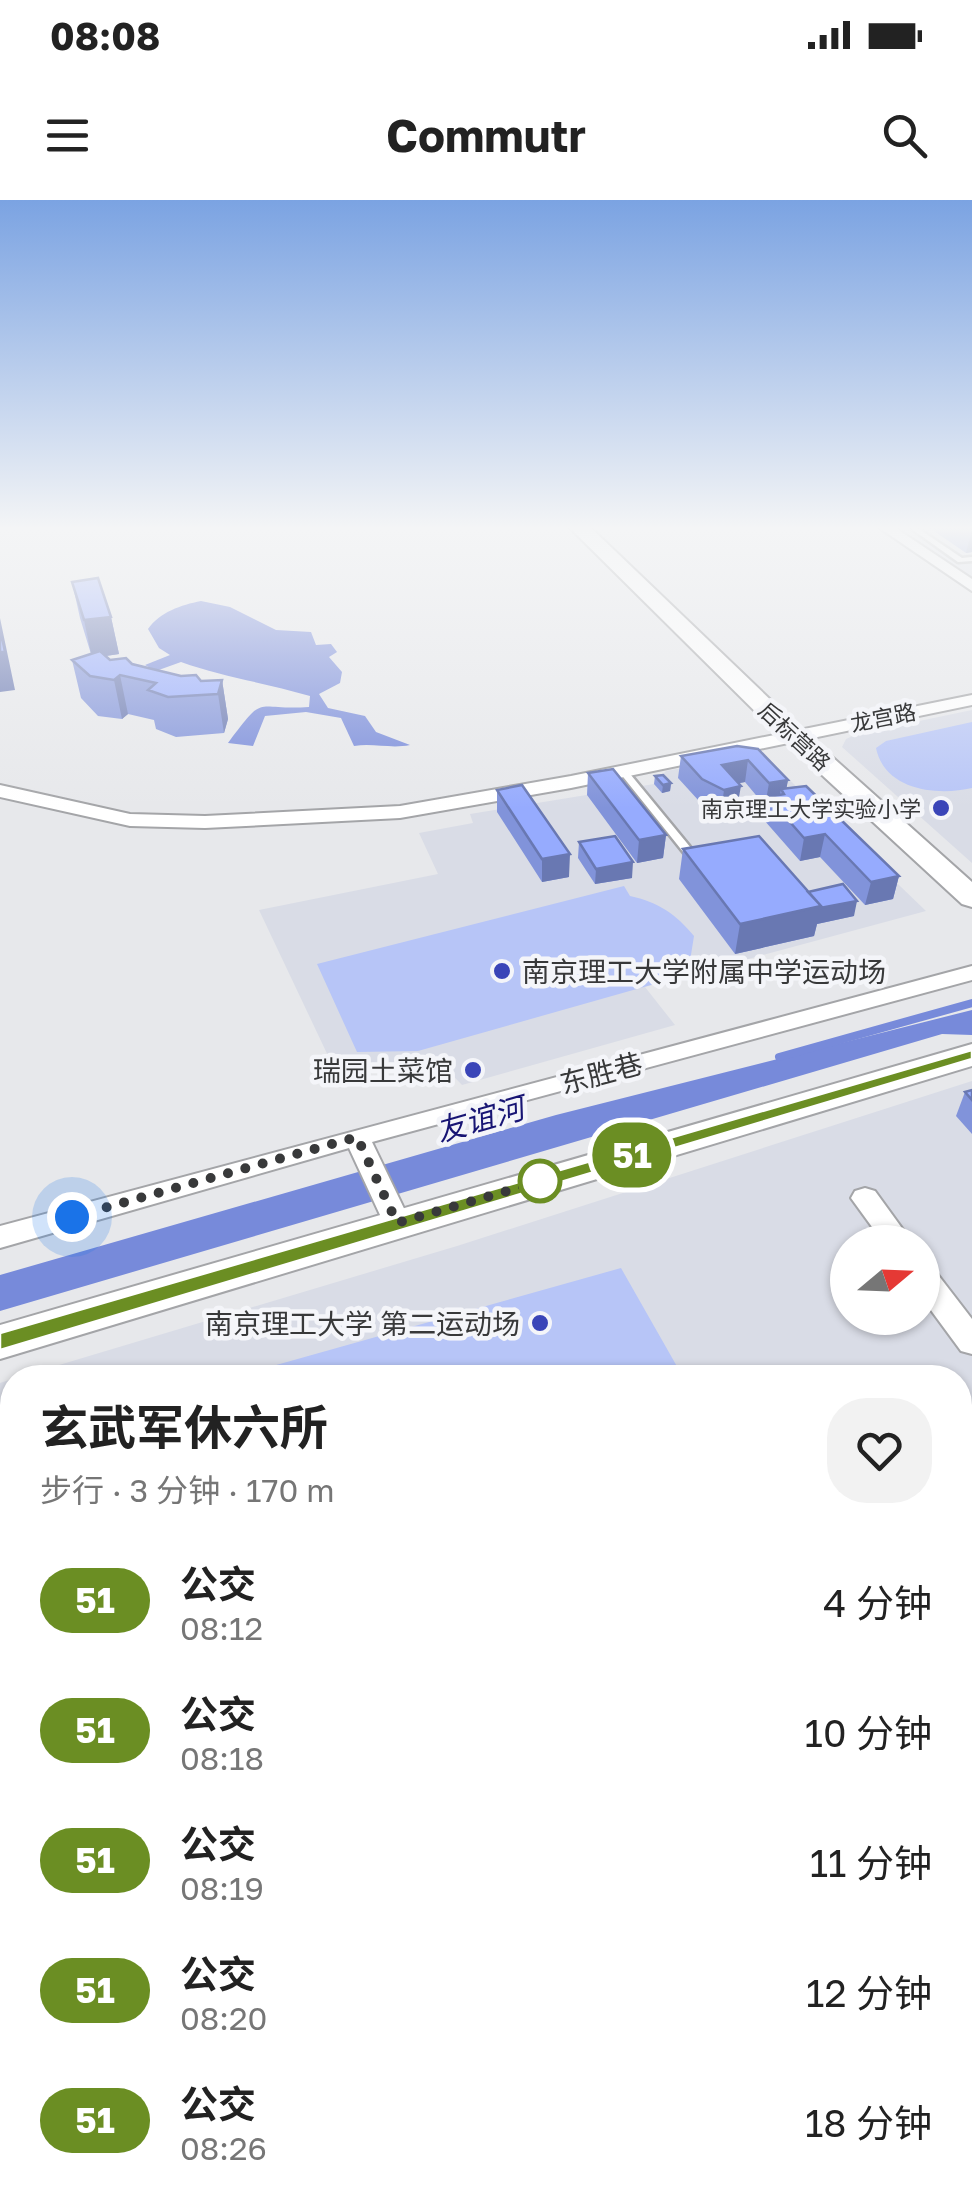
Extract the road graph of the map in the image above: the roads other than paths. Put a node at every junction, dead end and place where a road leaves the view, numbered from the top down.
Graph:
1 (675, 621) edge
2 (972, 700) edge
3 (793, 735) junction
4 (623, 772) junction
5 (0, 792) edge
6 (703, 869) edge
7 (972, 898) edge
8 (972, 973) edge
9 (962, 1058) edge
10 (360, 1144) junction
11 (865, 1198) dead end
12 (390, 1209) junction
13 (885, 1225) edge
14 (0, 1238) edge
15 (940, 1300) edge
16 (0, 1342) edge
17 (972, 1342) edge

1 - 3 street, 后标营路
2 - 3 street, 龙宫路
3 - 4 street, 龙宫路
3 - 7 street, 后标营路
4 - 5 street, 龙宫路
4 - 6 lane
8 - 10 street, 东胜巷
9 - 12 street
10 - 12 street
10 - 14 street, 东胜巷
11 - 13 street
12 - 16 street
15 - 17 street

